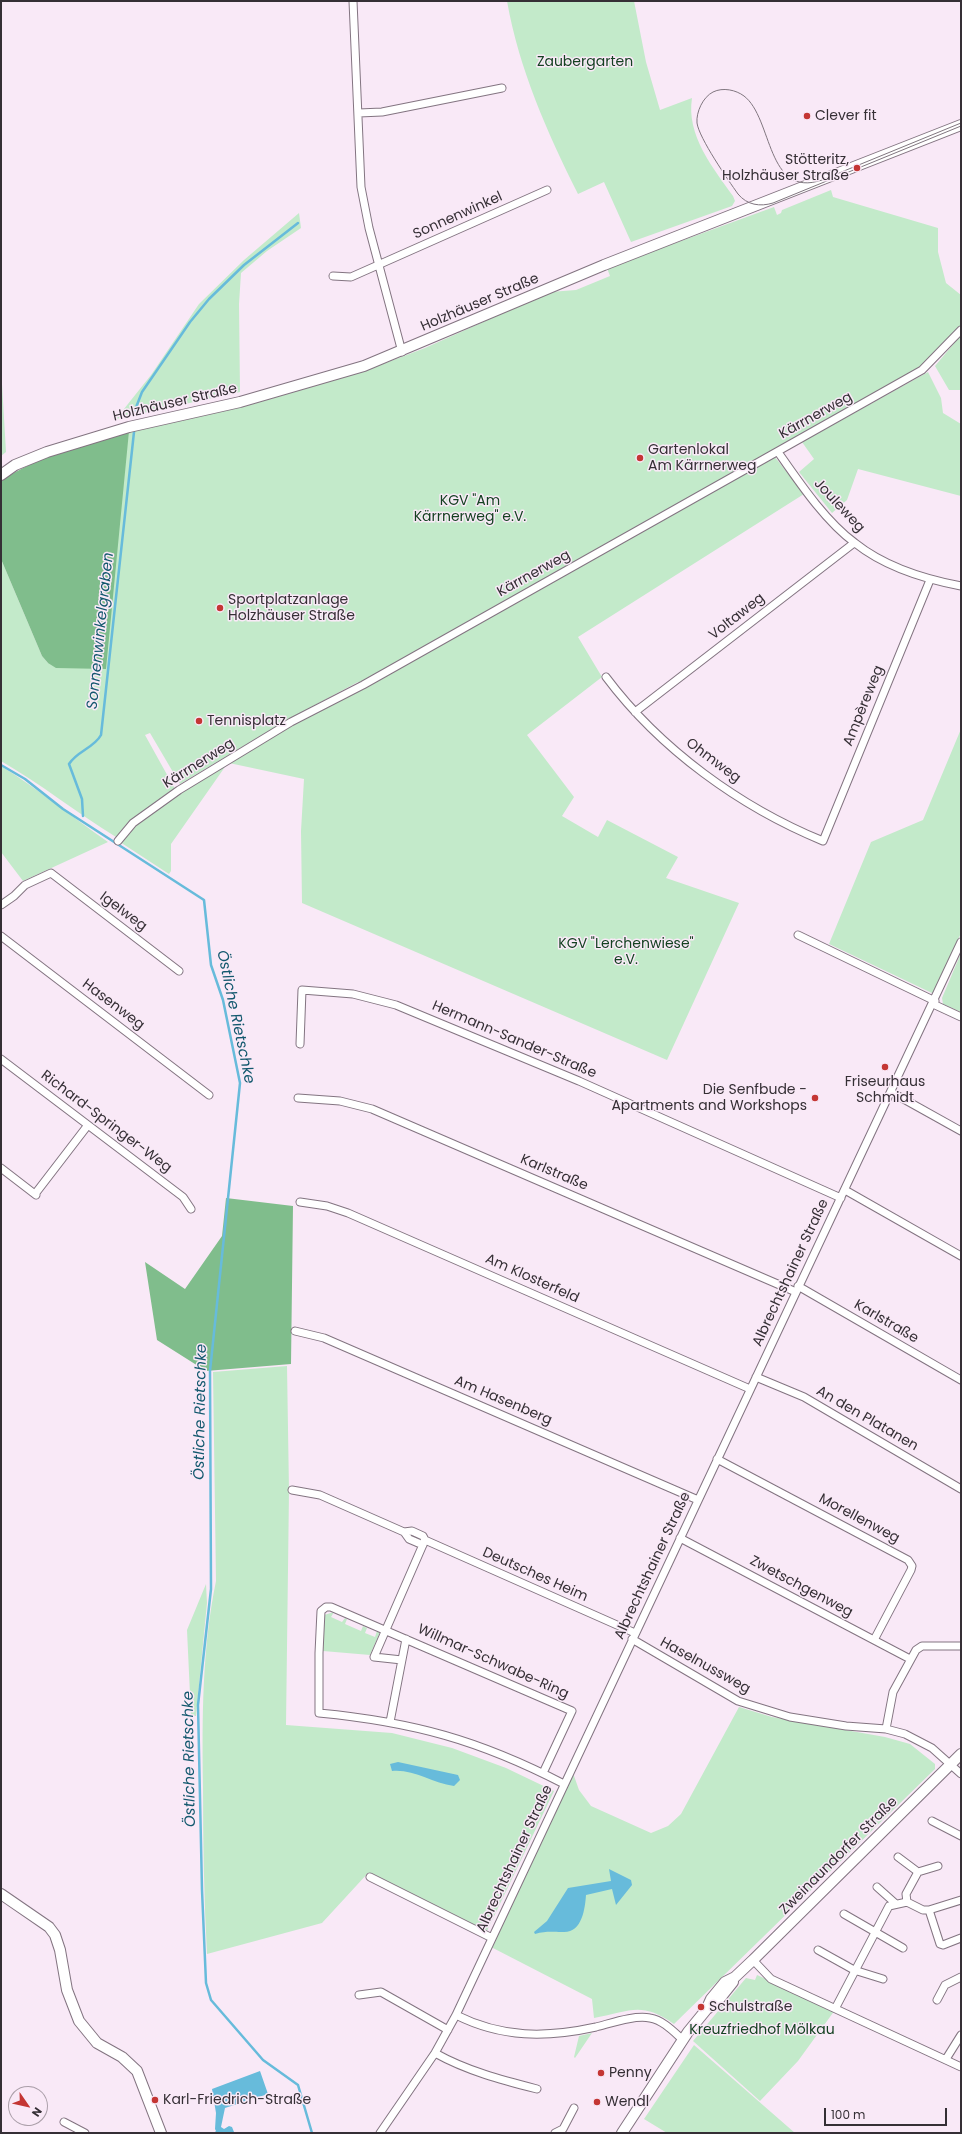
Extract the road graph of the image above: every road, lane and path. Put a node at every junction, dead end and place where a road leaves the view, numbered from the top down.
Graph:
1 (353, 1) edge
2 (502, 88) dead end
3 (359, 113) junction
4 (961, 125) edge
5 (547, 190) dead end
6 (379, 266) junction
7 (333, 276) dead end
8 (961, 330) edge
9 (402, 352) junction
10 (778, 452) junction
11 (1, 475) edge
12 (854, 543) junction
13 (930, 580) junction
14 (961, 586) edge
15 (606, 677) dead end
16 (635, 712) junction
17 (118, 841) dead end
18 (823, 841) joint
19 (1, 905) edge
20 (798, 935) dead end
21 (1, 936) edge
22 (961, 942) edge
23 (178, 971) dead end
24 (934, 1003) junction
25 (961, 1017) edge
26 (300, 1044) dead end
27 (1, 1059) edge
28 (892, 1092) junction
29 (210, 1095) dead end
30 (298, 1098) dead end
31 (88, 1125) junction
32 (961, 1132) edge
33 (1, 1168) edge
34 (844, 1190) junction
35 (841, 1198) junction
36 (300, 1202) dead end
37 (191, 1209) dead end
38 (961, 1256) edge
39 (797, 1289) junction
40 (295, 1331) dead end
41 (756, 1377) junction
42 (961, 1380) edge
43 (750, 1389) junction
44 (717, 1459) junction
45 (961, 1489) edge
46 (292, 1490) dead end
47 (698, 1500) junction
48 (680, 1538) junction
49 (424, 1543) junction
50 (385, 1630) junction
51 (633, 1636) junction
52 (406, 1639) junction
53 (874, 1640) junction
54 (961, 1646) edge
55 (910, 1659) junction
56 (402, 1660) junction
57 (390, 1722) junction
58 (886, 1729) junction
59 (961, 1754) edge
60 (951, 1764) junction
61 (543, 1773) junction
62 (961, 1774) edge
63 (564, 1784) junction
64 (932, 1821) dead end
65 (961, 1836) edge
66 (898, 1857) dead end
67 (938, 1866) dead end
68 (918, 1872) junction
69 (370, 1877) dead end
70 (877, 1887) dead end
71 (1, 1894) edge
72 (961, 1900) edge
73 (907, 1902) junction
74 (896, 1904) junction
75 (930, 1910) junction
76 (844, 1914) dead end
77 (874, 1933) junction
78 (492, 1938) junction
79 (961, 1938) edge
80 (903, 1948) dead end
81 (818, 1950) dead end
82 (753, 1960) junction
83 (854, 1970) junction
84 (961, 1977) edge
85 (882, 1980) dead end
86 (359, 1995) dead end
87 (937, 2000) dead end
88 (836, 2008) junction
89 (456, 2015) junction
90 (448, 2030) junction
91 (961, 2035) edge
92 (683, 2040) junction
93 (435, 2053) junction
94 (946, 2059) junction
95 (961, 2067) edge
96 (538, 2089) dead end
97 (574, 2108) dead end
98 (64, 2122) dead end
99 (383, 2132) edge
100 (85, 2133) edge
101 (161, 2133) edge
102 (555, 2133) edge
103 (622, 2133) edge

1 - 3 street
2 - 3 street
3 - 6 street
4 - 9 main road, Holzhäuser Straße
5 - 6 street, Sonnenwinkel
6 - 7 street, Sonnenwinkel
6 - 9 street
8 - 10 street, Kärrnerweg
9 - 11 main road, Holzhäuser Straße
10 - 12 street, Jouleweg
10 - 17 street, Kärrnerweg
12 - 13 street, Jouleweg
12 - 16 street, Voltaweg
13 - 14 street, Jouleweg
13 - 18 street, Ampèreweg
15 - 16 street, Ohmweg
16 - 18 street, Ohmweg
19 - 23 street, Igelweg
20 - 24 street
21 - 29 street, Hasenweg
22 - 24 street, Albrechtshainer Straße
24 - 25 street
24 - 28 street, Albrechtshainer Straße
26 - 35 street, Hermann-Sander-Straße
27 - 31 street, Richard-Springer-Weg
28 - 32 street
28 - 34 street, Albrechtshainer Straße
30 - 39 street, Karlstraße
31 - 33 street
31 - 37 street, Richard-Springer-Weg
34 - 35 street, Albrechtshainer Straße
34 - 38 street
35 - 39 street, Albrechtshainer Straße
36 - 43 street, Am Klosterfeld
39 - 41 street, Albrechtshainer Straße
39 - 42 street, Karlstraße
40 - 47 street, Am Hasenberg
41 - 43 street, Albrechtshainer Straße
41 - 45 street, An den Platanen
43 - 44 street, Albrechtshainer Straße
44 - 47 street, Albrechtshainer Straße
44 - 53 street, Morellenweg
46 - 49 street, Deutsches Heim
47 - 48 street, Albrechtshainer Straße
48 - 51 street, Albrechtshainer Straße
48 - 53 street, Zwetschgenweg
49 - 50 street
49 - 51 street, Deutsches Heim
50 - 52 street, Willmar-Schwabe-Ring
50 - 56 street
50 - 57 street, Willmar-Schwabe-Ring
51 - 58 street, Haselnussweg
51 - 63 street, Albrechtshainer Straße
52 - 56 street, Willmar-Schwabe-Ring
52 - 61 street, Willmar-Schwabe-Ring
53 - 55 street, Zwetschgenweg
54 - 55 street
55 - 58 street
56 - 57 street, Willmar-Schwabe-Ring
57 - 61 street, Willmar-Schwabe-Ring
58 - 60 street, Haselnussweg
59 - 60 main road, Zweinaundorfer Straße
60 - 62 street, Haselnussweg
60 - 82 main road, Zweinaundorfer Straße
61 - 63 street, Willmar-Schwabe-Ring
63 - 78 street, Albrechtshainer Straße
64 - 65 street
66 - 68 street
67 - 68 street
68 - 73 street
69 - 78 street
70 - 74 street
71 - 101 main road
72 - 75 street
73 - 74 street
73 - 75 street
74 - 77 street
75 - 79 street
76 - 77 street
77 - 80 street
77 - 83 street
78 - 89 street, Albrechtshainer Straße
81 - 83 street
82 - 88 street
82 - 92 main road, Zweinaundorfer Straße
83 - 85 street
83 - 88 street
84 - 87 street
86 - 90 street
88 - 94 street
89 - 90 street, Albrechtshainer Straße
89 - 92 street
90 - 93 street, Albrechtshainer Straße
91 - 94 street
92 - 103 main road, Zweinaundorfer Straße
93 - 96 street
93 - 99 street, Albrechtshainer Straße
94 - 95 street
97 - 102 street
98 - 100 street

